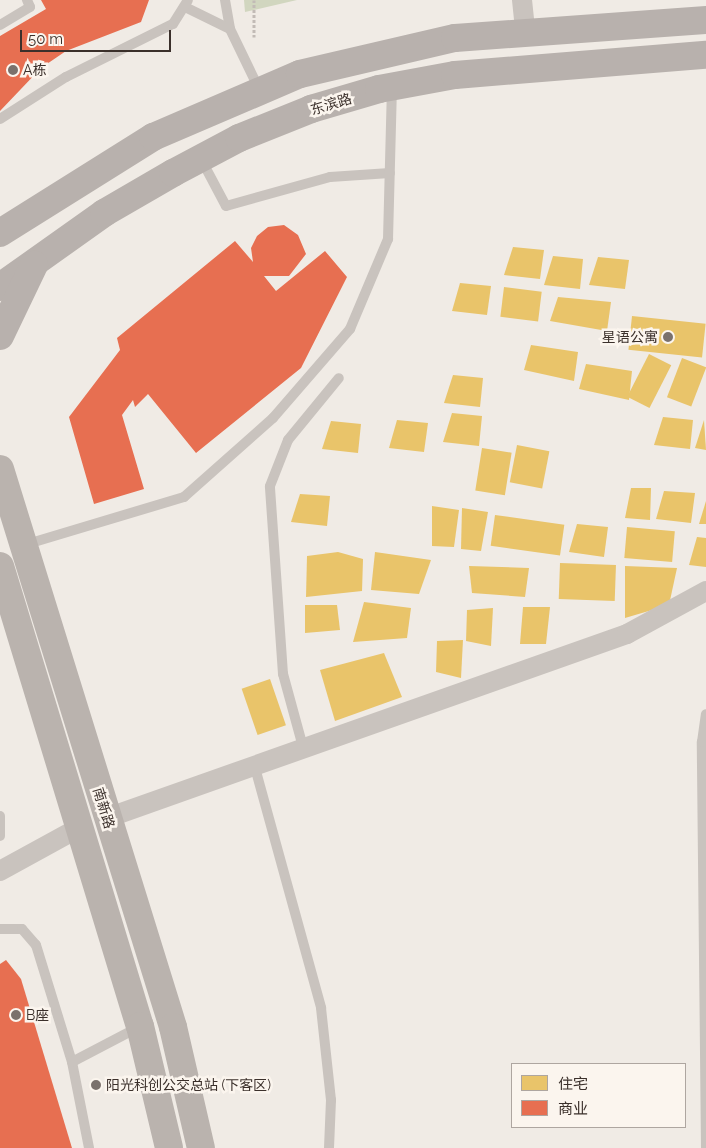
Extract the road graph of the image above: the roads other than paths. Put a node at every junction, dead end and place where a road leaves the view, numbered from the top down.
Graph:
1 (27, 0) edge
2 (226, 0) edge
3 (522, 0) edge
4 (186, 4) edge
5 (706, 20) edge
6 (0, 25) edge
7 (230, 29) junction
8 (525, 30) junction
9 (706, 55) edge
10 (392, 86) junction
11 (260, 90) junction
12 (0, 119) edge
13 (201, 158) junction
14 (390, 173) junction
15 (0, 233) edge
16 (39, 257) junction
17 (0, 287) edge
18 (0, 336) edge
19 (339, 378) dead end
20 (0, 469) edge
21 (23, 545) junction
22 (0, 566) edge
23 (706, 591) edge
24 (706, 714) edge
25 (303, 747) junction
26 (254, 764) junction
27 (0, 816) edge
28 (107, 818) junction
29 (80, 827) junction
30 (0, 836) edge
31 (0, 871) edge
32 (0, 929) edge
33 (140, 1026) junction
34 (72, 1062) junction
35 (89, 1148) edge
36 (169, 1148) edge
37 (201, 1148) edge
38 (328, 1148) edge
39 (706, 1148) edge

1 - 6 lane
2 - 7 lane
3 - 8 street
4 - 7 lane
4 - 12 lane
5 - 8 main road
7 - 11 lane
8 - 11 main road
9 - 10 main road, 东滨路
10 - 13 main road, 东滨路
10 - 14 lane
11 - 15 main road
13 - 14 lane
13 - 16 main road, 东滨路
14 - 21 lane
16 - 17 main road, 东滨路
16 - 18 main road
19 - 25 lane
20 - 21 main road, 南新路
21 - 28 main road, 南新路
22 - 29 main road, 南新路
23 - 25 street
24 - 39 lane
25 - 26 street
26 - 28 street
26 - 38 lane
27 - 30 lane
28 - 37 main road, 南新路
29 - 31 street
29 - 33 main road, 南新路
32 - 34 lane
33 - 34 lane
33 - 36 main road, 南新路
34 - 35 lane

